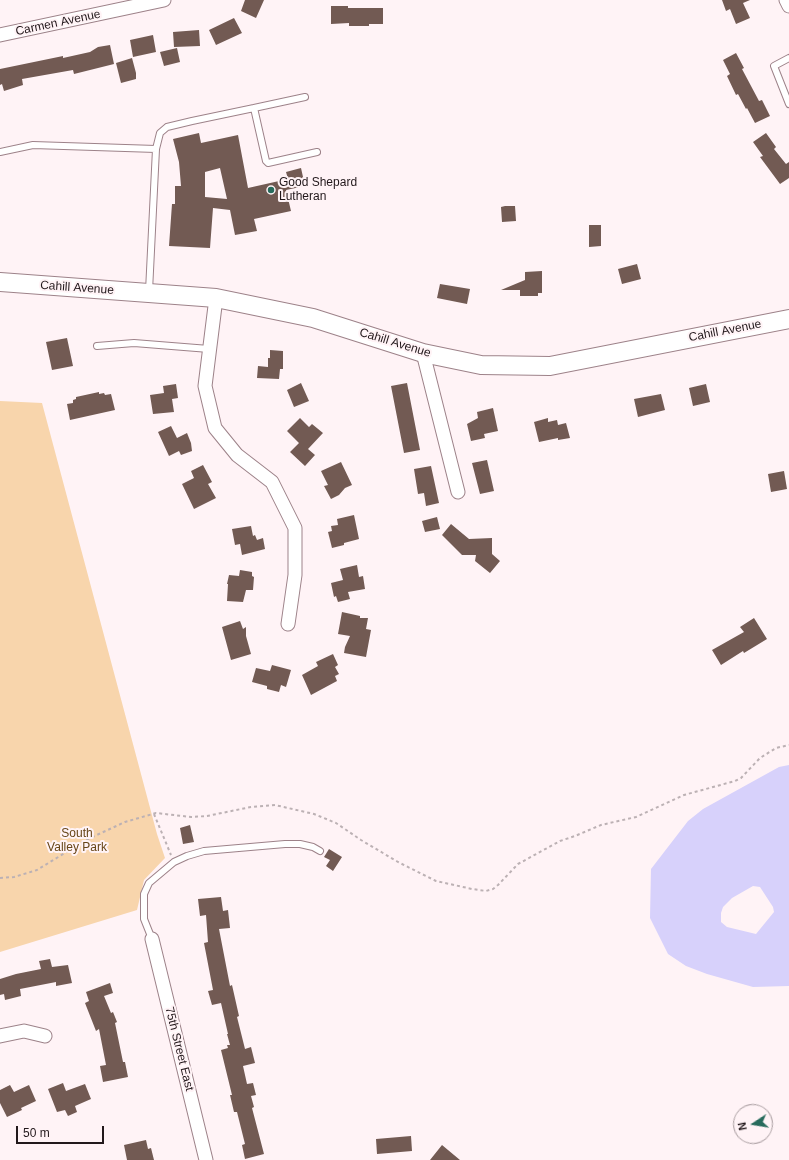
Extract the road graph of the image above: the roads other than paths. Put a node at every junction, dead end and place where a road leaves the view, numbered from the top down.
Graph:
1 (164, 0) edge
2 (786, 0) edge
3 (789, 6) edge
4 (0, 36) edge
5 (789, 58) edge
6 (305, 97) dead end
7 (789, 104) edge
8 (254, 108) junction
9 (156, 149) junction
10 (0, 152) edge
11 (317, 152) dead end
12 (0, 281) edge
13 (149, 293) junction
14 (216, 298) junction
15 (789, 318) edge
16 (98, 346) dead end
17 (209, 349) junction
18 (423, 353) junction
19 (458, 492) dead end
20 (288, 624) dead end
21 (320, 852) dead end
22 (152, 939) joint
23 (0, 1036) edge
24 (44, 1036) dead end
25 (206, 1160) edge

1 - 4 street, Carmen Avenue
2 - 3 street
5 - 7 lane
6 - 8 lane
8 - 9 lane
8 - 11 lane
9 - 10 lane
9 - 13 lane
12 - 13 street, Cahill Avenue
13 - 14 street, Cahill Avenue
14 - 17 street
14 - 18 street, Cahill Avenue
15 - 18 street, Cahill Avenue
16 - 17 lane
17 - 20 street
18 - 19 street
21 - 22 lane
22 - 25 street, 75th Street East
23 - 24 street

